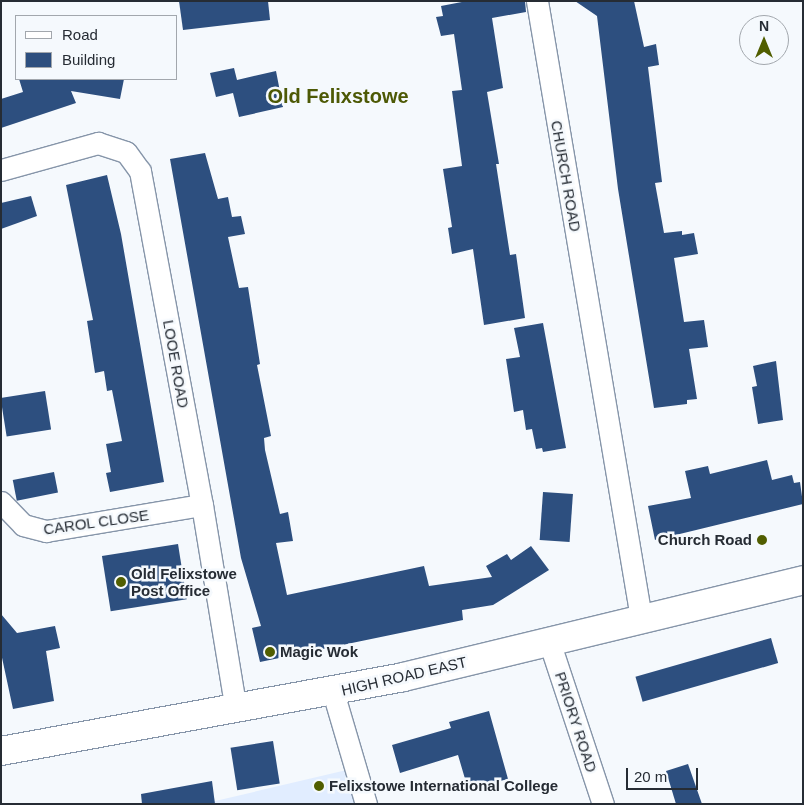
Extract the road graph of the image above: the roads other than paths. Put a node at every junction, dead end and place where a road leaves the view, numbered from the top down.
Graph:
1 (537, 1) edge
2 (1, 170) edge
3 (1, 502) edge
4 (202, 505) junction
5 (803, 580) edge
6 (641, 618) junction
7 (549, 641) junction
8 (333, 692) junction
9 (236, 710) junction
10 (1, 751) edge
11 (366, 804) edge
12 (602, 804) edge

1 - 6 street, CHURCH ROAD
2 - 4 street, LOOE ROAD
3 - 4 street, CAROL CLOSE
4 - 9 street, LOOE ROAD
5 - 6 street, HIGH ROAD EAST
6 - 7 street, HIGH ROAD EAST
7 - 8 street, HIGH ROAD EAST
7 - 12 street, PRIORY ROAD
8 - 9 street, HIGH ROAD EAST
8 - 11 street
9 - 10 street, HIGH ROAD EAST

